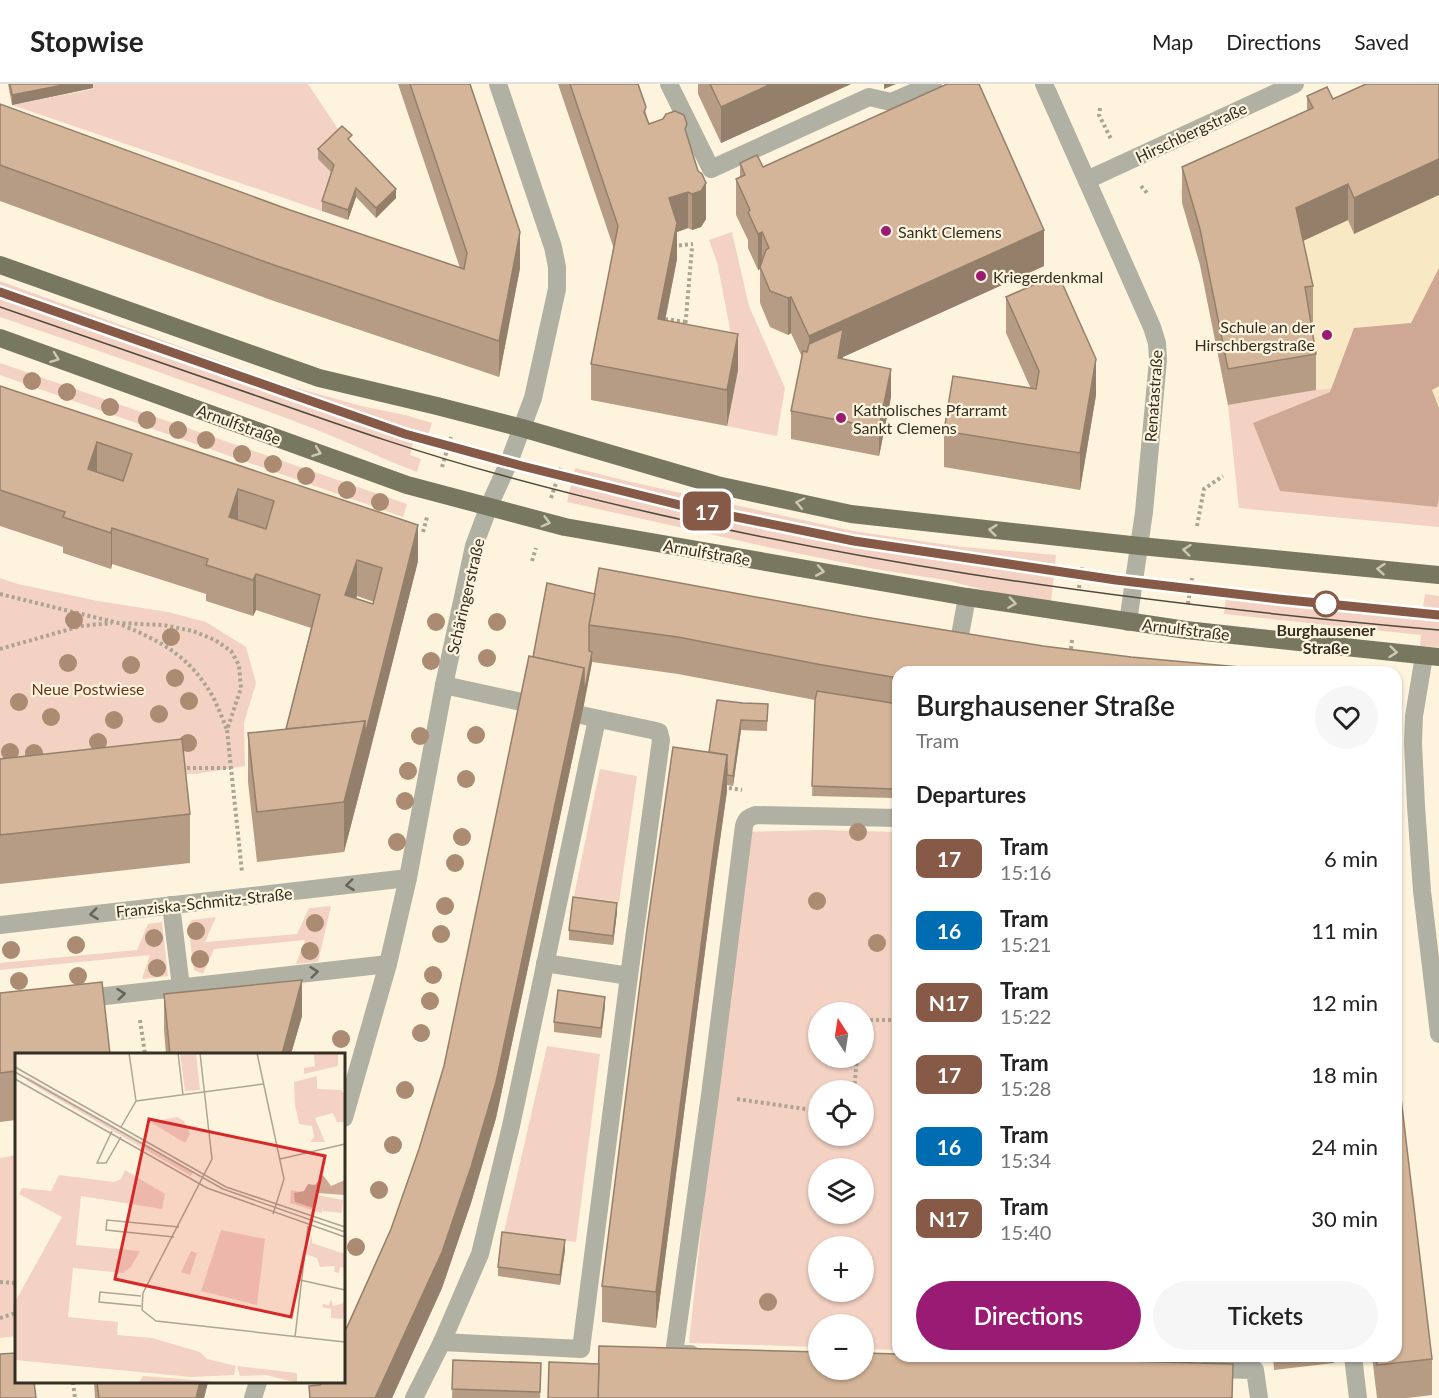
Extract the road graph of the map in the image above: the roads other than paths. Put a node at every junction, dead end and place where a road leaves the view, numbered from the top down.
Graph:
1 (498, 84) edge
2 (669, 84) edge
3 (933, 84) edge
4 (1044, 84) edge
5 (1295, 84) edge
6 (1087, 180) junction
7 (0, 265) edge
8 (0, 338) edge
9 (522, 428) junction
10 (489, 506) junction
11 (1140, 546) junction
12 (1439, 575) edge
13 (967, 597) junction
14 (1128, 622) junction
15 (1431, 656) edge
16 (954, 666) edge
17 (444, 685) junction
18 (526, 703) edge
19 (892, 818) edge
20 (408, 878) junction
21 (171, 905) junction
22 (0, 925) edge
23 (545, 963) junction
24 (388, 964) junction
25 (629, 976) junction
26 (181, 987) junction
27 (68, 1000) edge
28 (1439, 1034) edge
29 (345, 1114) edge
30 (442, 1342) junction
31 (708, 1355) edge
32 (1354, 1362) edge
33 (1255, 1363) edge
34 (1197, 1368) edge
35 (258, 1383) edge
36 (253, 1398) edge
37 (414, 1398) edge
38 (1259, 1398) edge
39 (1358, 1398) edge

1 - 9 street, Schäringerstraße
2 - 3 street
4 - 6 street, Renatastraße
5 - 6 street, Hirschbergstraße
6 - 11 street, Renatastraße
7 - 9 main road
8 -> 10 main road, Arnulfstraße
9 - 10 street, Schäringerstraße
11 -> 9 main road
10 -> 13 main road, Arnulfstraße
10 - 17 street, Schäringerstraße
12 -> 11 main road
11 - 14 street, Renatastraße
13 -> 14 main road, Arnulfstraße
13 - 16 street
14 -> 15 main road, Arnulfstraße
15 - 28 street
17 - 18 street
17 - 20 street, Schäringerstraße
19 - 31 street
20 -> 21 street, Franziska-Schmitz-Straße
20 - 24 street, Schäringerstraße
21 -> 22 street, Franziska-Schmitz-Straße
21 - 26 street
23 - 25 street
23 - 25 street
23 - 30 street
26 -> 24 street
24 - 29 street, Schäringerstraße
25 - 30 street
27 -> 26 street
30 - 37 street
32 - 39 street
33 - 34 street
33 - 38 street
35 - 36 street

